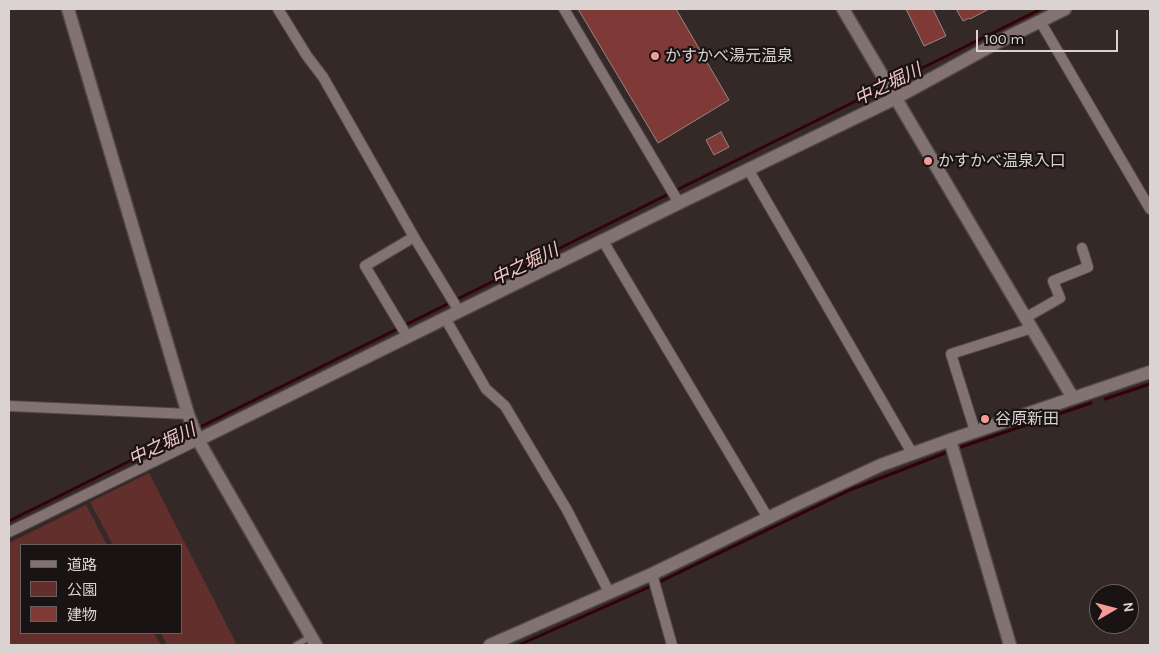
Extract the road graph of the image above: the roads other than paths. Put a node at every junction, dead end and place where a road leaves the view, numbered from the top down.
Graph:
1 (68, 9) edge
2 (278, 9) edge
3 (564, 9) edge
4 (843, 9) edge
5 (1065, 9) edge
6 (1040, 21) junction
7 (896, 98) junction
8 (748, 169) junction
9 (678, 200) junction
10 (1150, 209) edge
11 (414, 237) junction
12 (603, 241) junction
13 (1082, 248) dead end
14 (459, 311) junction
15 (445, 318) junction
16 (1028, 323) junction
17 (407, 336) junction
18 (1150, 372) edge
19 (1073, 398) junction
20 (9, 406) edge
21 (194, 428) junction
22 (976, 431) junction
23 (950, 440) junction
24 (912, 453) junction
25 (768, 518) junction
26 (9, 532) edge
27 (652, 576) junction
28 (609, 592) junction
29 (313, 641) edge
30 (296, 645) edge
31 (490, 645) edge
32 (672, 645) edge
33 (1010, 645) edge

1 - 21 street
2 - 11 street
3 - 9 street
4 - 7 street
5 - 6 street
6 - 7 street
6 - 10 street
7 - 8 street
7 - 16 street
8 - 9 street
8 - 24 street
9 - 12 street
11 - 14 street
11 - 17 street
12 - 14 street
12 - 25 street
13 - 16 street
14 - 15 street
15 - 17 street
15 - 28 street
16 - 19 street
16 - 22 street
17 - 21 street
18 - 19 street
19 - 22 street
20 - 21 street
21 - 26 street
21 - 29 street
22 - 23 street
23 - 24 street
23 - 33 street
24 - 25 street
25 - 27 street
27 - 28 street
27 - 32 street
28 - 31 street
29 - 30 lane

